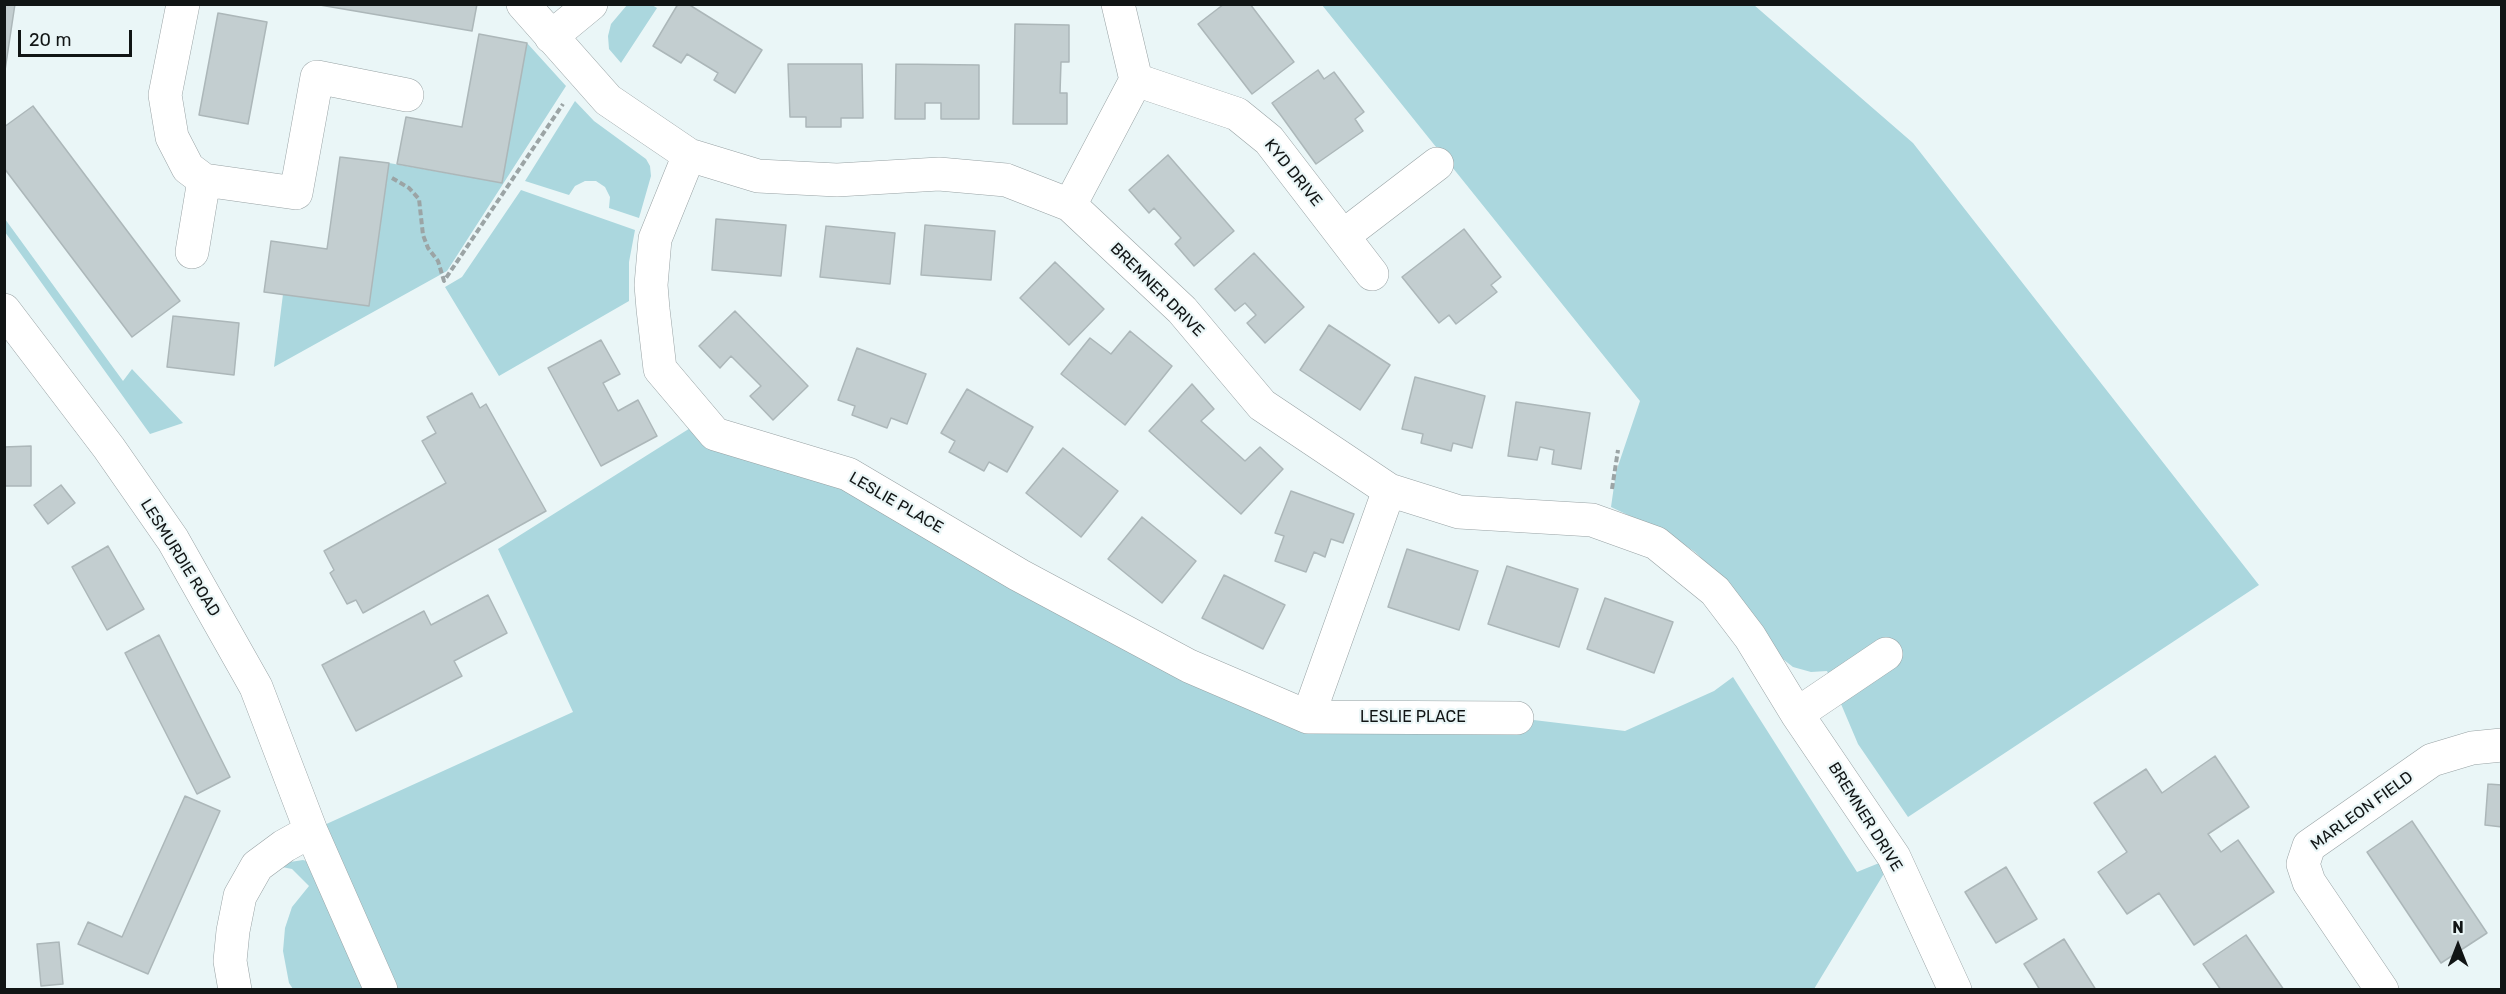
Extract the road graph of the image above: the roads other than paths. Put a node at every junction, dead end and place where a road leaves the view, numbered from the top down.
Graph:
1 (183, 4) edge
2 (523, 4) edge
3 (591, 4) edge
4 (1118, 4) edge
5 (551, 38) junction
6 (1136, 80) junction
7 (406, 95) dead end
8 (689, 155) junction
9 (1437, 164) dead end
10 (204, 180) junction
11 (1070, 205) junction
12 (1343, 236) junction
13 (192, 252) dead end
14 (1372, 274) dead end
15 (4, 310) edge
16 (1389, 490) junction
17 (1886, 654) dead end
18 (1797, 714) junction
19 (1308, 717) junction
20 (1517, 718) dead end
21 (2502, 745) edge
22 (311, 831) junction
23 (235, 990) edge
24 (381, 990) edge
25 (1955, 990) edge
26 (2382, 990) edge

1 - 10 street
2 - 5 street, BREMNER DRIVE
3 - 5 street
4 - 6 street
5 - 8 street, BREMNER DRIVE
6 - 11 street
6 - 12 street, KYD DRIVE
7 - 10 street
8 - 11 street, BREMNER DRIVE
8 - 19 street, LESLIE PLACE
9 - 12 street
10 - 13 street
11 - 16 street, BREMNER DRIVE
12 - 14 street, KYD DRIVE
15 - 22 street, LESMURDIE ROAD
16 - 18 street, BREMNER DRIVE
16 - 19 street
17 - 18 street
18 - 25 street, BREMNER DRIVE
19 - 20 street, LESLIE PLACE
21 - 26 street, MARLEON FIELD
22 - 23 street
22 - 24 street, LESMURDIE ROAD

